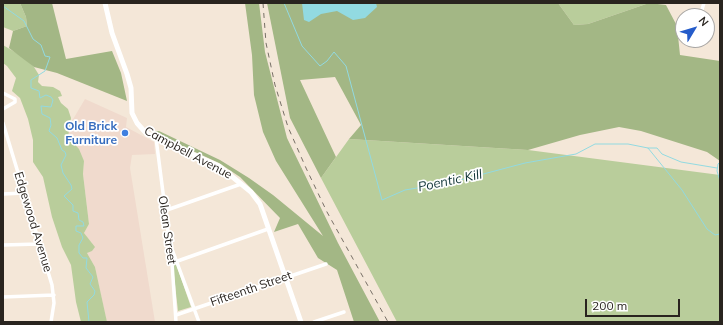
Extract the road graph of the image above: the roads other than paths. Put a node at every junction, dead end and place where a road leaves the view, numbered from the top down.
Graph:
1 (105, 3) edge
2 (3, 93) edge
3 (3, 109) edge
4 (3, 123) edge
5 (156, 138) junction
6 (3, 140) edge
7 (8, 140) junction
8 (242, 184) junction
9 (24, 193) junction
10 (3, 194) edge
11 (164, 211) junction
12 (268, 230) junction
13 (167, 234) junction
14 (39, 244) junction
15 (3, 245) edge
16 (177, 261) junction
17 (172, 263) junction
18 (326, 264) dead end
19 (285, 277) junction
20 (54, 295) junction
21 (3, 297) edge
22 (194, 309) junction
23 (344, 312) dead end
24 (176, 315) junction
25 (51, 322) edge
26 (175, 322) edge
27 (199, 322) edge
28 (301, 322) edge
29 (314, 322) edge

1 - 5 street, Campbell Avenue
2 - 3 street
4 - 7 street, Edgewood Avenue
5 - 8 street, Campbell Avenue
5 - 11 street, Olean Street
6 - 7 street
7 - 9 street, Edgewood Avenue
8 - 11 street
8 - 12 street, Campbell Avenue
9 - 10 street
9 - 14 street, Edgewood Avenue
11 - 13 street, Olean Street
12 - 16 street
12 - 19 street, Campbell Avenue
13 - 16 street
13 - 17 street, Olean Street
14 - 15 street
14 - 20 street, Edgewood Avenue
16 - 17 street
16 - 22 street
17 - 24 street, Olean Street
18 - 19 street, Fifteenth Street
19 - 22 street, Fifteenth Street
19 - 28 street, Campbell Avenue
20 - 21 street
20 - 25 street, Edgewood Avenue
22 - 24 street, Fifteenth Street
22 - 27 street
23 - 29 street
24 - 26 street, Olean Street

